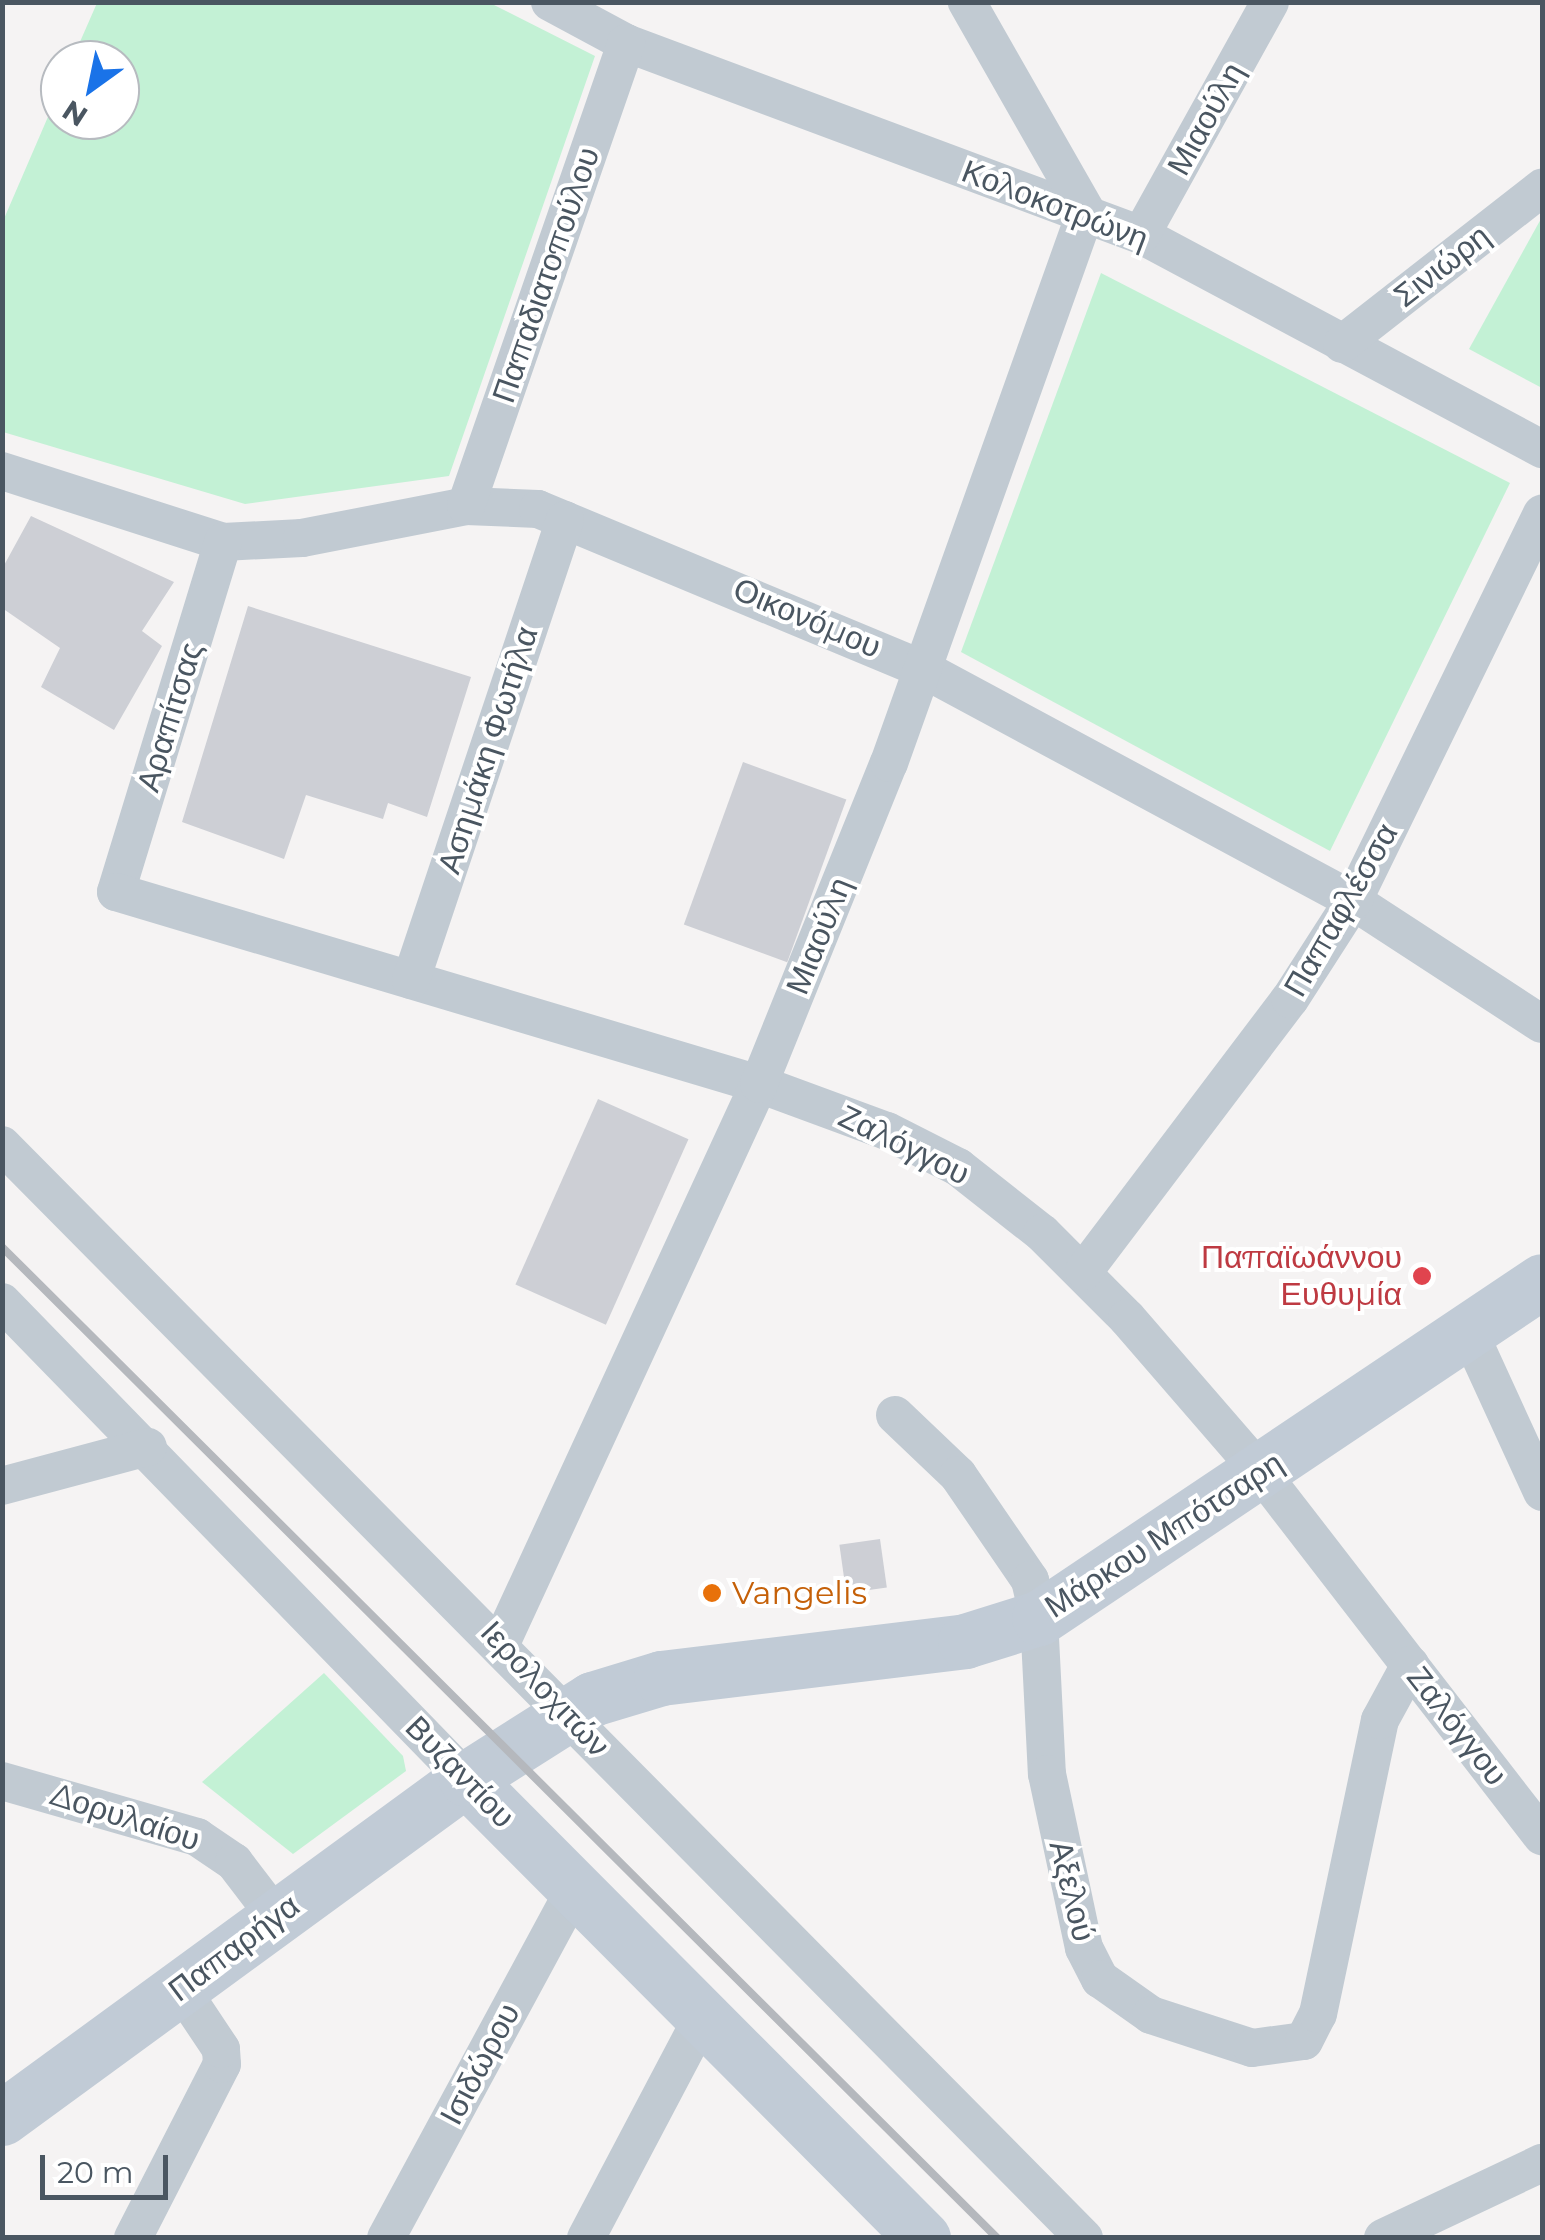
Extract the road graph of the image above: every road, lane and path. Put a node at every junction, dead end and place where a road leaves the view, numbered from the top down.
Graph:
1 (550, 2) edge
2 (967, 2) edge
3 (1270, 2) edge
4 (626, 43) junction
5 (1542, 188) edge
6 (1086, 211) junction
7 (1141, 235) junction
8 (1342, 344) junction
9 (1542, 449) edge
10 (8, 482) edge
11 (466, 506) junction
12 (1542, 514) edge
13 (564, 520) junction
14 (223, 542) junction
15 (923, 669) junction
16 (116, 892) joint
17 (1353, 902) junction
18 (411, 980) junction
19 (1542, 1024) edge
20 (759, 1084) junction
21 (2, 1145) edge
22 (1084, 1271) junction
23 (1542, 1281) edge
24 (2, 1302) edge
25 (1468, 1330) junction
26 (895, 1415) dead end
27 (148, 1447) junction
28 (1262, 1474) junction
29 (2, 1486) edge
30 (1542, 1492) edge
31 (1040, 1618) junction
32 (502, 1641) junction
33 (1410, 1665) junction
34 (566, 1714) junction
35 (466, 1779) junction
36 (2, 1781) edge
37 (1540, 1830) edge
38 (574, 1891) junction
39 (276, 1917) junction
40 (181, 1989) junction
41 (703, 2016) junction
42 (2, 2118) edge
43 (1541, 2168) edge
44 (133, 2238) edge
45 (386, 2238) edge
46 (586, 2238) edge
47 (923, 2238) edge
48 (1084, 2238) edge
49 (1383, 2238) edge

1 - 4 street, Κολοκοτρώνη
2 - 6 street
3 - 7 street, Μιαούλη
4 - 6 street, Κολοκοτρώνη
4 - 11 street, Παπαδιατοπούλου
5 - 8 street, Σινιώρη
6 - 7 street, Κολοκοτρώνη
6 - 15 street, Μιαούλη
7 - 8 street, Κολοκοτρώνη
8 - 9 street, Κολοκοτρώνη
10 - 14 street, Οικονόμου
11 - 13 street, Οικονόμου
11 - 14 street, Οικονόμου
12 - 17 street, Παπαφλέσσα
13 - 15 street, Οικονόμου
13 - 18 street, Ασημάκη Φωτήλα
14 - 16 street, Αραπίτσας
15 - 17 street, Οικονόμου
15 - 20 street, Μιαούλη
16 - 18 street, Ζαλόγγου
17 - 19 street, Οικονόμου
17 - 22 street, Παπαφλέσσα
18 - 20 street, Ζαλόγγου
20 - 22 street, Ζαλόγγου
20 - 32 street, Μιαούλη
21 - 32 street, Ιερολοχιτών
22 - 28 street, Ζαλόγγου
23 - 25 street, Μάρκου Μπότσαρη
24 - 27 street, Βυζαντίου
25 - 28 street, Μάρκου Μπότσαρη
25 - 30 street
26 - 31 street, Αξελού
27 - 29 street
27 - 35 street, Βυζαντίου
28 - 31 street, Μάρκου Μπότσαρη
28 - 33 street, Ζαλόγγου
31 - 33 street, Αξελού
31 - 34 street, Μάρκου Μπότσαρη
32 - 34 street, Ιερολοχιτών
33 - 37 street, Ζαλόγγου
34 - 35 street, Μάρκου Μπότσαρη
34 - 48 street, Ιερολοχιτών
35 - 38 street, Βυζαντίου
35 - 39 street, Παπαρήγα
36 - 39 street, Δορυλαίου
38 - 41 street, Βυζαντίου
38 - 45 street, Ισιδώρου
39 - 40 street, Παπαρήγα
40 - 42 street, Παπαρήγα
40 - 44 street
41 - 46 street
41 - 47 street, Βυζαντίου
43 - 49 street

